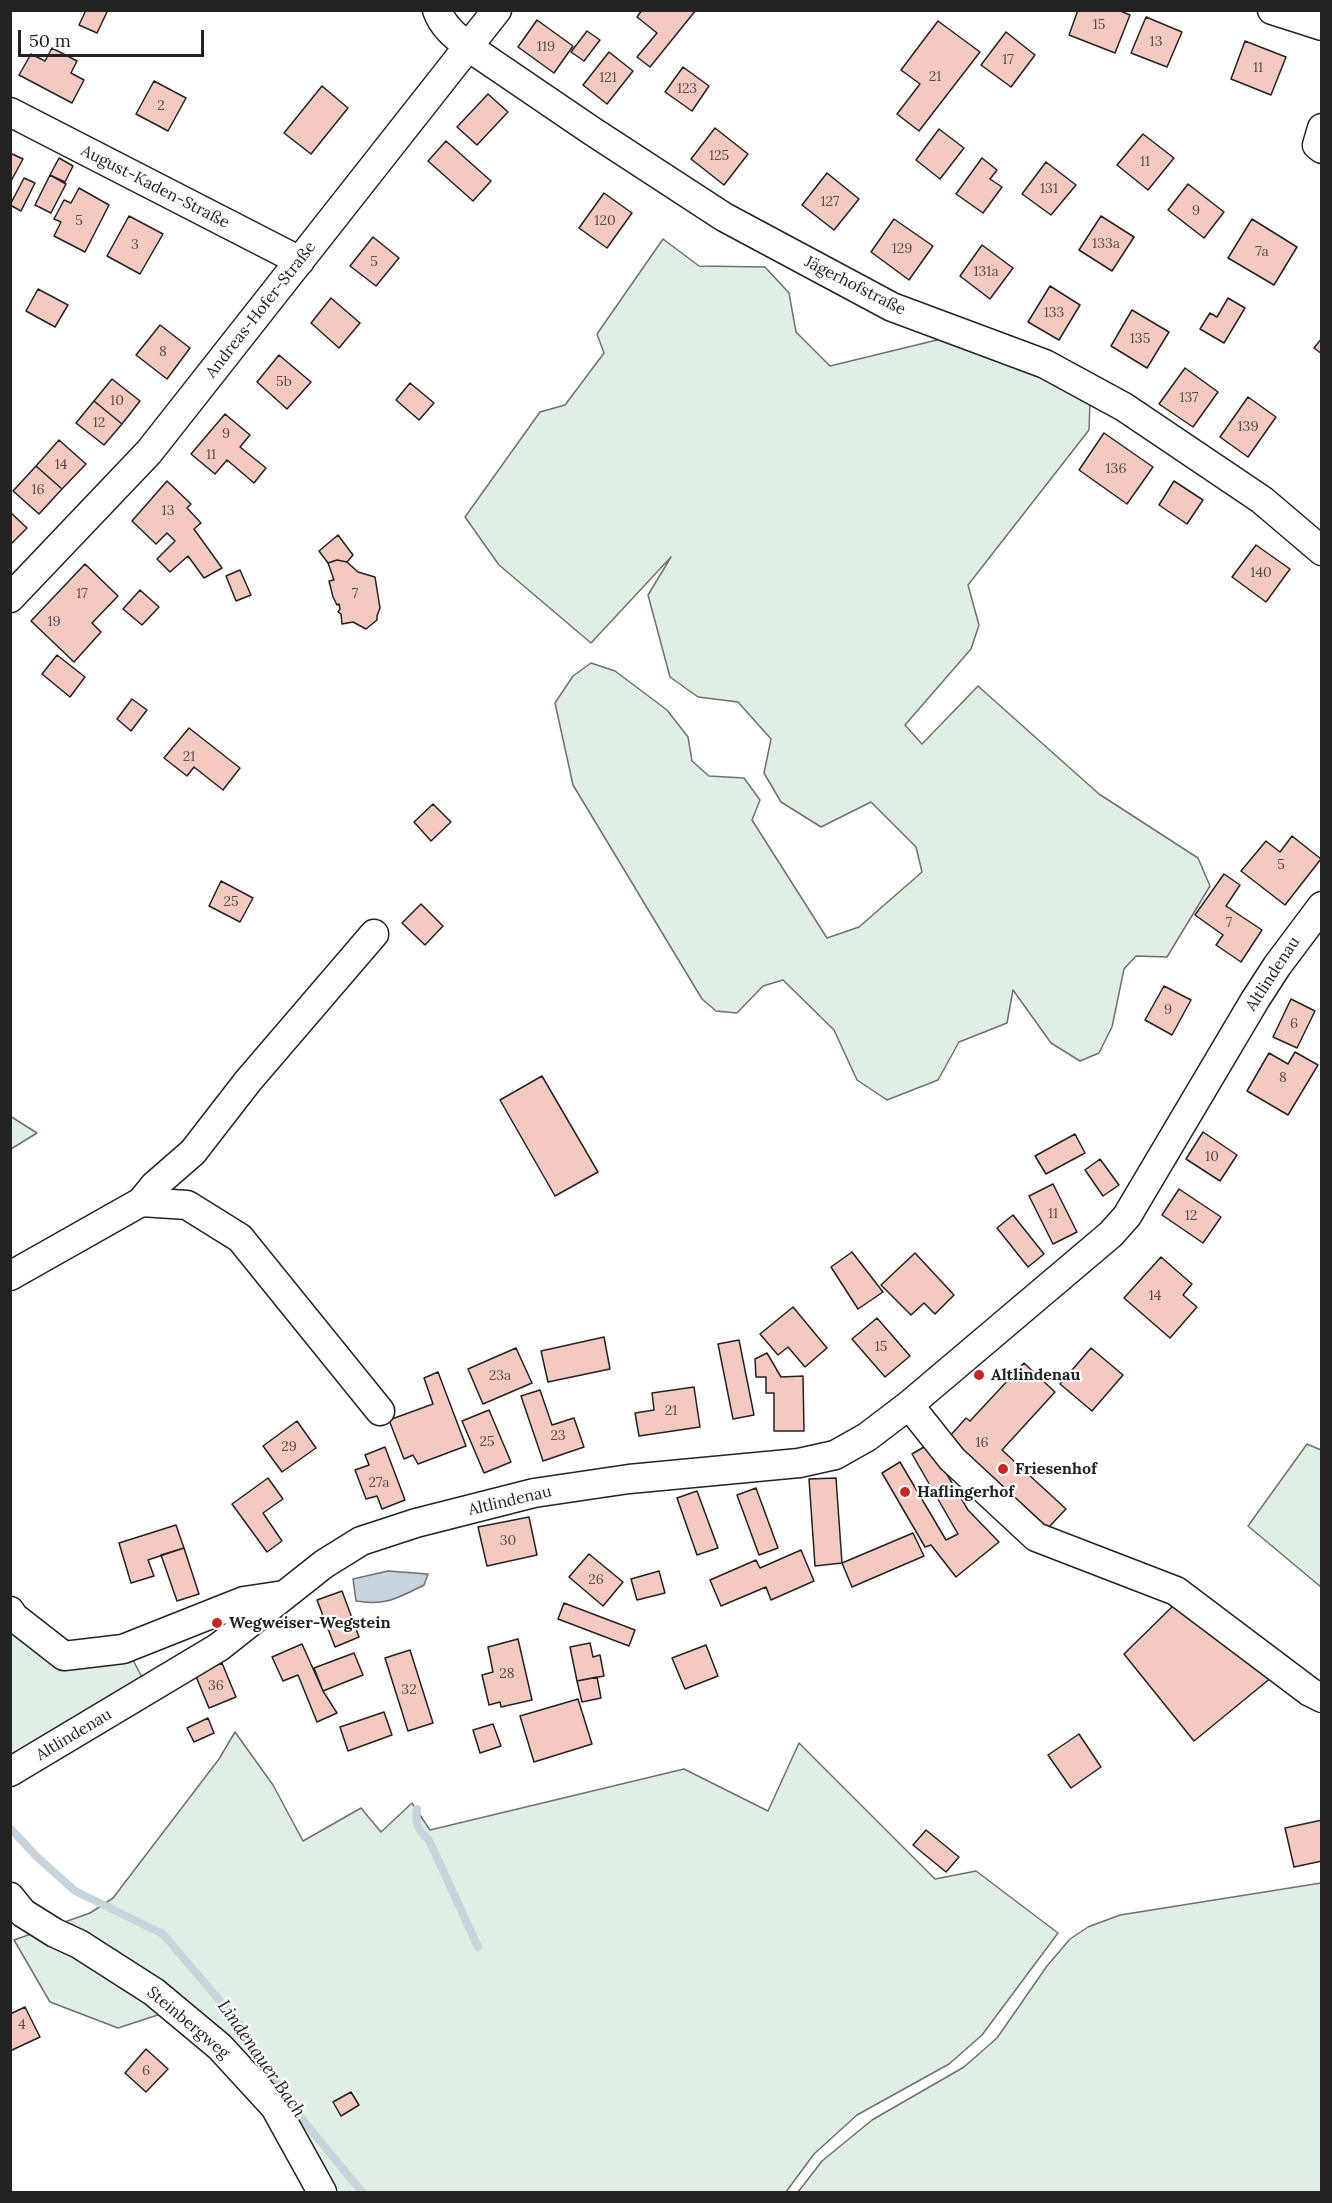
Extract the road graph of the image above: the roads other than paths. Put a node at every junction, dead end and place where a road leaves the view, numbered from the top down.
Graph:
1 (437, 10) edge
2 (497, 10) edge
3 (1272, 10) edge
4 (1322, 26) edge
5 (470, 48) junction
6 (10, 112) edge
7 (1322, 128) edge
8 (1322, 149) edge
9 (300, 261) junction
10 (1322, 551) edge
11 (10, 598) edge
12 (1322, 906) edge
13 (374, 934) dead end
14 (141, 1202) junction
15 (10, 1276) edge
16 (909, 1405) junction
17 (380, 1411) dead end
18 (286, 1594) junction
19 (12, 1615) edge
20 (1322, 1698) edge
21 (10, 1772) edge
22 (10, 1897) edge
23 (322, 2193) edge

1 - 5 street, Jägerhofstraße
2 - 5 street, Andreas-Hofer-Straße
3 - 4 street
5 - 9 street, Andreas-Hofer-Straße
5 - 10 street, Jägerhofstraße
6 - 9 street, August-Kaden-Straße
7 - 8 street
9 - 11 street, Andreas-Hofer-Straße
12 - 16 street, Altlindenau
13 - 14 street
14 - 15 street
14 - 17 street
16 - 18 street, Altlindenau
16 - 20 street
18 - 19 street, Altlindenau
18 - 21 street, Altlindenau
22 - 23 street, Steinbergweg

